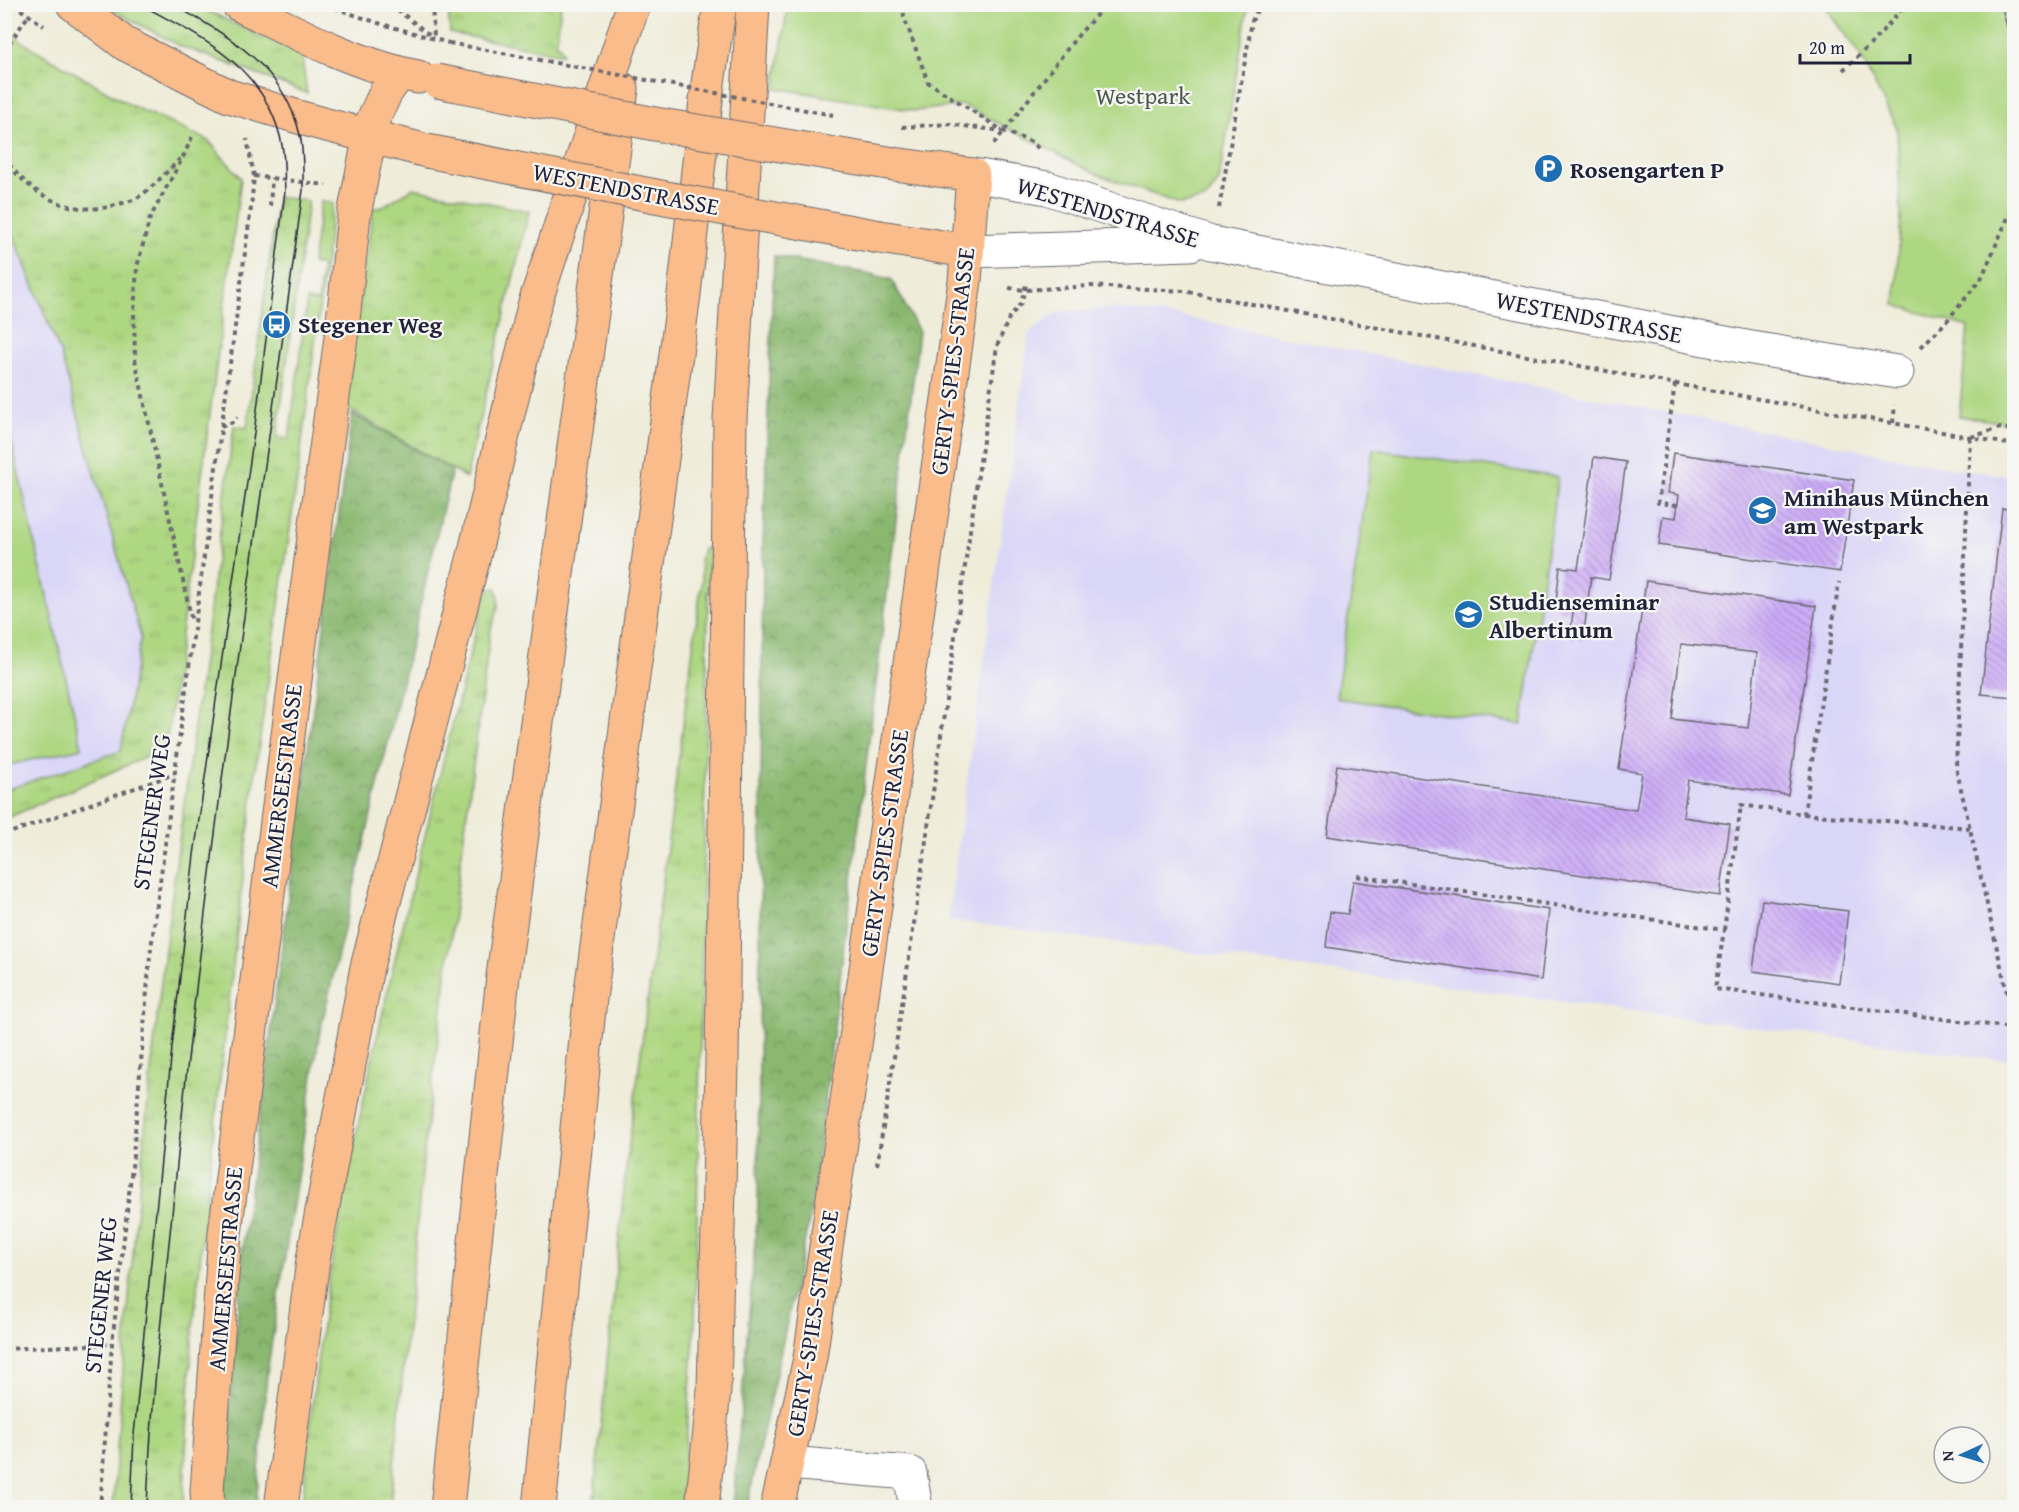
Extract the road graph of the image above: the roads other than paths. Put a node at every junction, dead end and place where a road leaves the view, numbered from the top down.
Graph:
1 (73, 4) edge
2 (238, 4) edge
3 (720, 4) edge
4 (753, 4) edge
5 (633, 5) edge
6 (399, 74) junction
7 (370, 136) junction
8 (973, 175) junction
9 (1210, 243) junction
10 (967, 251) junction
11 (1897, 372) road end
12 (788, 1463) junction
13 (208, 1508) edge
14 (281, 1508) edge
15 (447, 1508) edge
16 (539, 1508) edge
17 (702, 1508) edge
18 (777, 1508) edge
19 (916, 1508) edge

1 - 7 main road, WESTENDSTRASSE
2 - 6 main road, WESTENDSTRASSE
3 - 16 main road
4 - 17 main road
5 - 14 main road
5 - 15 main road
6 - 7 main road, AMMERSEESTRASSE
6 - 8 main road, WESTENDSTRASSE, bridge
7 - 10 main road, WESTENDSTRASSE, bridge
7 - 13 main road, AMMERSEESTRASSE
8 - 9 lane, WESTENDSTRASSE
8 - 10 main road, GERTY-SPIES-STRASSE
9 - 10 lane, WESTENDSTRASSE
9 - 11 lane, WESTENDSTRASSE
10 - 12 main road, GERTY-SPIES-STRASSE
12 - 18 main road, GERTY-SPIES-STRASSE
12 - 19 lane

